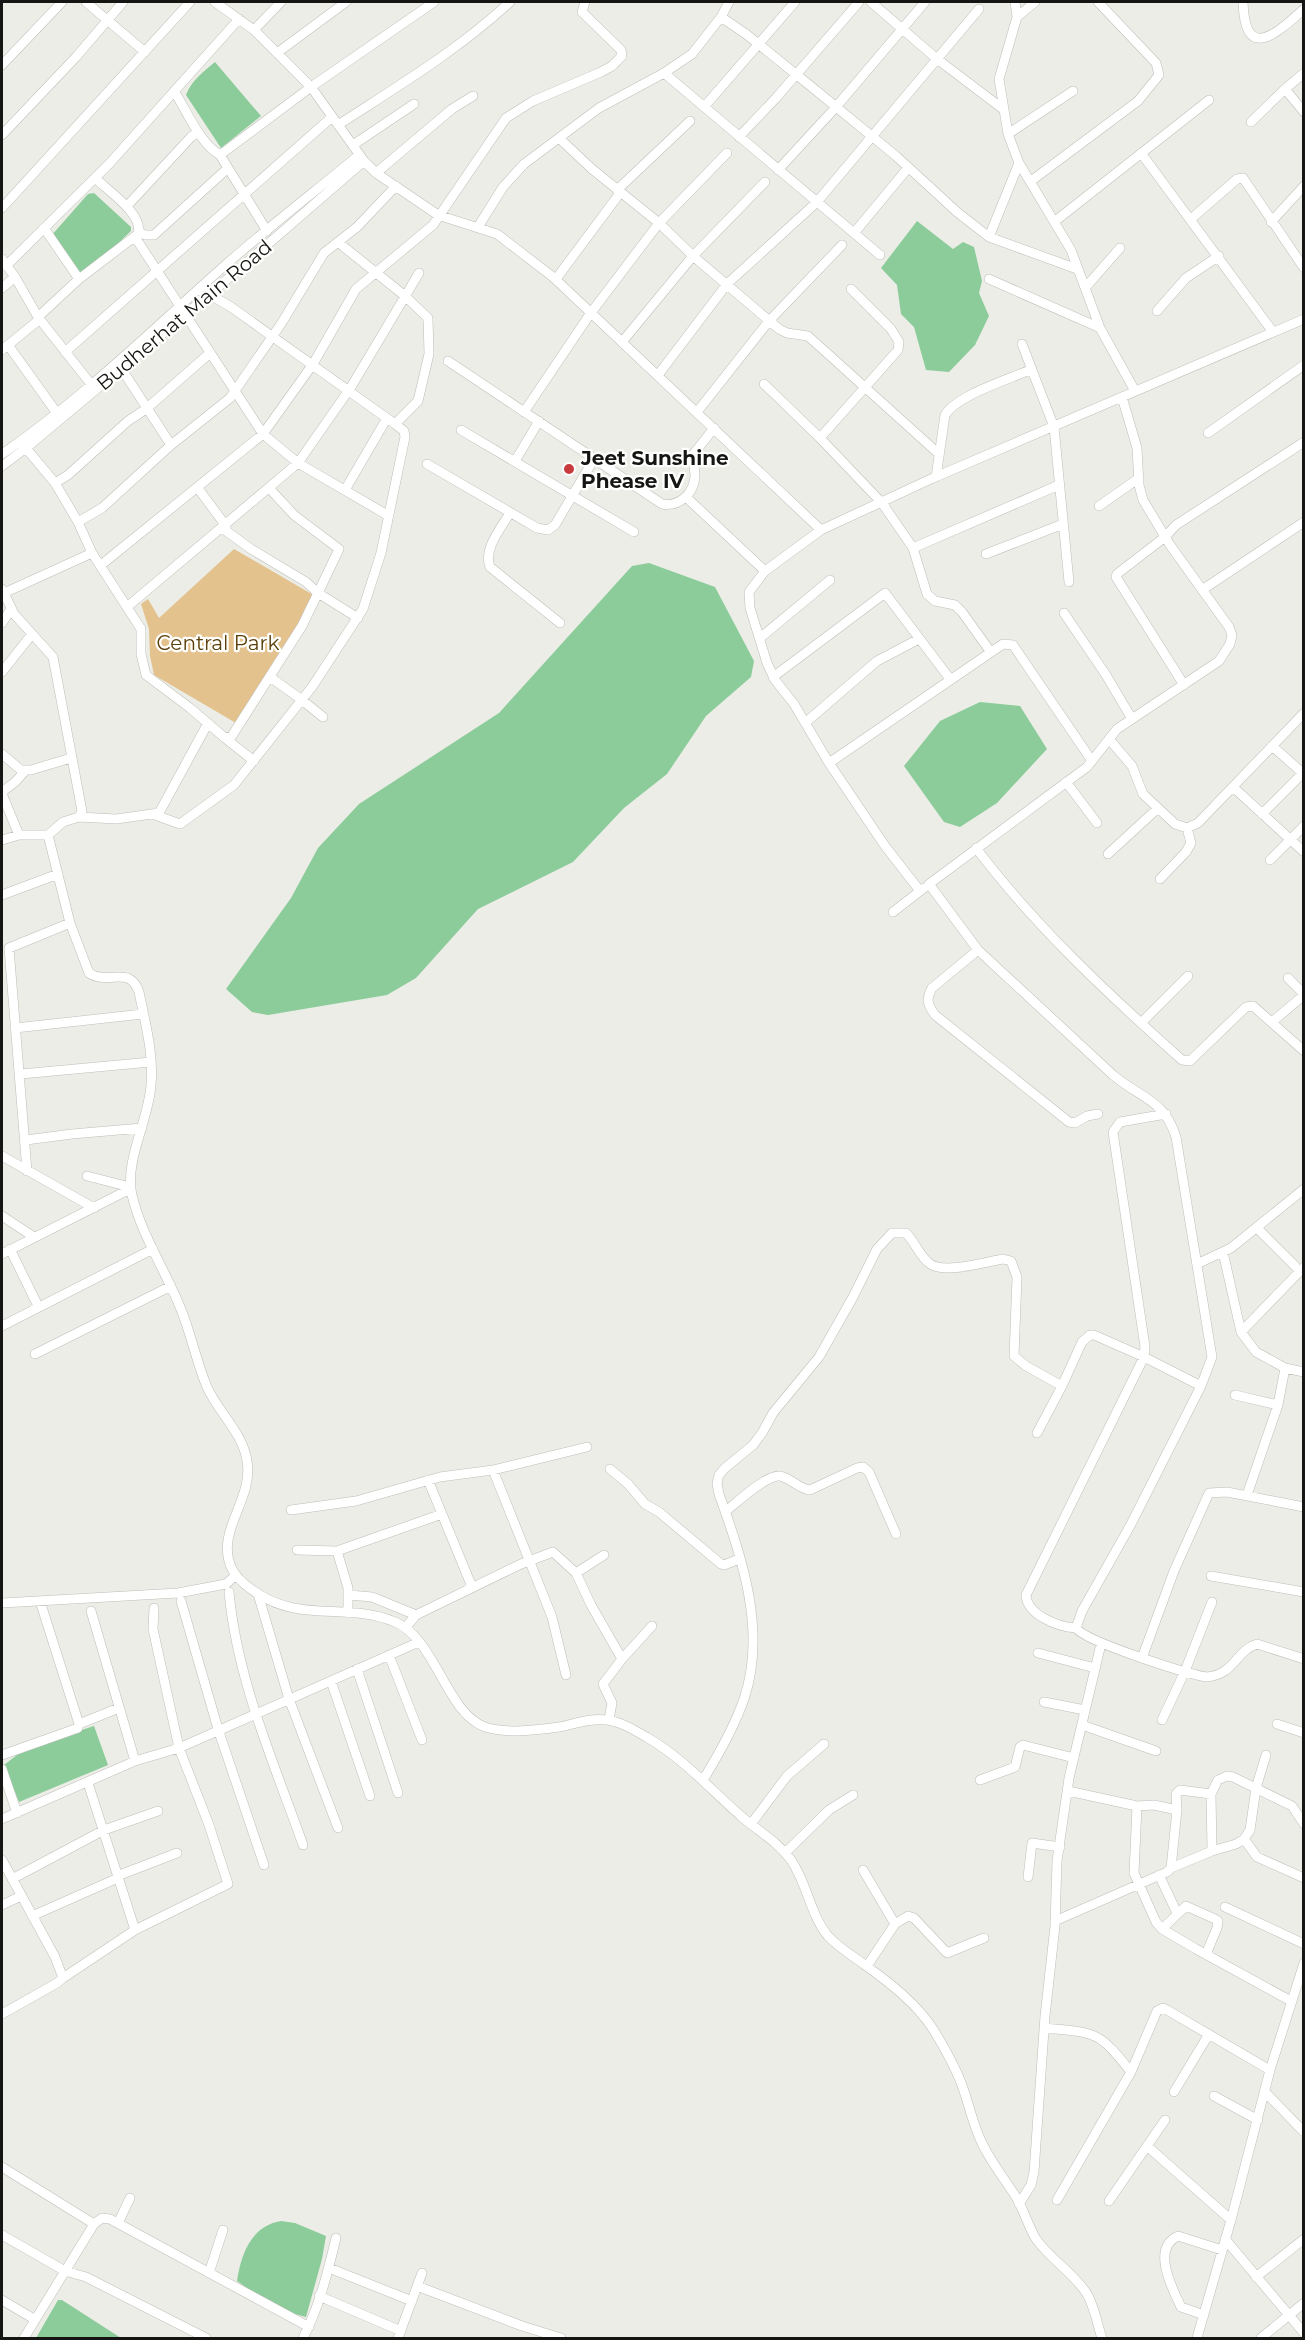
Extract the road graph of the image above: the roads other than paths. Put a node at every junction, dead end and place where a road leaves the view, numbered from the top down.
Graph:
1 (62, 2) edge
2 (86, 2) edge
3 (123, 2) edge
4 (190, 2) edge
5 (215, 2) edge
6 (281, 2) edge
7 (346, 2) edge
8 (434, 2) edge
9 (510, 2) edge
10 (585, 2) edge
11 (729, 2) edge
12 (795, 2) edge
13 (859, 2) edge
14 (871, 2) edge
15 (925, 2) edge
16 (1015, 2) edge
17 (1035, 2) edge
18 (1098, 2) edge
19 (1243, 2) edge
20 (979, 9) dead end
21 (1304, 9) edge
22 (721, 17) junction
23 (1017, 17) junction
24 (239, 19) junction
25 (108, 20) junction
26 (903, 28) junction
27 (254, 30) junction
28 (759, 44) junction
29 (145, 52) junction
30 (278, 53) junction
31 (938, 58) junction
32 (2, 65) edge
33 (664, 73) junction
34 (1304, 73) edge
35 (797, 75) junction
36 (311, 87) junction
37 (1285, 89) junction
38 (174, 91) junction
39 (1073, 91) dead end
40 (473, 96) dead end
41 (1209, 100) dead end
42 (414, 104) dead end
43 (704, 107) junction
44 (836, 107) junction
45 (1003, 109) junction
46 (1304, 112) edge
47 (335, 121) junction
48 (690, 121) dead end
49 (1251, 122) dead end
50 (198, 132) junction
51 (1008, 134) junction
52 (2, 135) edge
53 (739, 137) junction
54 (872, 137) junction
55 (560, 139) junction
56 (352, 145) junction
57 (727, 153) dead end
58 (1141, 153) junction
59 (220, 155) junction
60 (361, 158) junction
61 (1019, 163) junction
62 (228, 168) junction
63 (908, 168) junction
64 (778, 170) junction
65 (376, 173) junction
66 (95, 178) junction
67 (1031, 181) junction
68 (765, 182) dead end
69 (396, 186) junction
70 (1304, 186) edge
71 (619, 191) junction
72 (243, 194) junction
73 (817, 202) junction
74 (127, 206) junction
75 (2, 208) edge
76 (438, 215) junction
77 (1191, 219) junction
78 (1054, 222) junction
79 (1271, 222) junction
80 (659, 223) junction
81 (474, 225) junction
82 (44, 228) junction
83 (267, 231) junction
84 (854, 233) junction
85 (137, 235) junction
86 (989, 237) junction
87 (339, 243) junction
88 (842, 245) dead end
89 (1120, 248) dead end
90 (880, 255) dead end
91 (693, 256) junction
92 (1219, 256) junction
93 (4, 262) edge
94 (1304, 268) edge
95 (1077, 269) junction
96 (157, 272) junction
97 (375, 273) junction
98 (418, 273) dead end
99 (15, 277) junction
100 (79, 279) junction
101 (556, 279) junction
102 (989, 279) dead end
103 (727, 284) junction
104 (2, 288) edge
105 (1085, 288) junction
106 (200, 289) junction
107 (851, 289) dead end
108 (209, 295) junction
109 (405, 296) junction
110 (183, 310) junction
111 (1157, 311) dead end
112 (590, 314) junction
113 (39, 318) junction
114 (1304, 319) edge
115 (769, 321) junction
116 (1100, 327) junction
117 (1274, 332) junction
118 (273, 337) junction
119 (621, 342) junction
120 (1022, 344) dead end
121 (5, 347) edge
122 (65, 352) junction
123 (210, 353) junction
124 (447, 361) dead end
125 (313, 364) junction
126 (119, 365) junction
127 (1304, 365) edge
128 (1032, 369) junction
129 (658, 375) junction
130 (764, 384) dead end
131 (93, 387) junction
132 (865, 388) junction
133 (348, 391) junction
134 (1135, 391) junction
135 (236, 392) junction
136 (1122, 397) junction
137 (146, 409) junction
138 (697, 411) junction
139 (524, 412) junction
140 (59, 416) junction
141 (391, 421) junction
142 (539, 422) junction
143 (1054, 427) junction
144 (714, 428) junction
145 (461, 430) dead end
146 (1208, 433) dead end
147 (263, 434) junction
148 (820, 438) junction
149 (1304, 442) edge
150 (23, 445) junction
151 (171, 446) junction
152 (939, 454) junction
153 (3, 459) edge
154 (594, 459) junction
155 (515, 461) junction
156 (298, 463) junction
157 (427, 464) dead end
158 (936, 477) junction
159 (1139, 478) junction
160 (55, 483) junction
161 (1059, 485) junction
162 (197, 487) junction
163 (269, 488) junction
164 (345, 490) junction
165 (571, 497) junction
166 (686, 497) junction
167 (882, 503) junction
168 (1099, 506) dead end
169 (510, 513) junction
170 (389, 516) junction
171 (78, 522) junction
172 (1304, 522) edge
173 (1063, 524) junction
174 (224, 527) junction
175 (821, 530) junction
176 (634, 532) dead end
177 (1165, 537) junction
178 (913, 548) junction
179 (92, 553) junction
180 (986, 554) dead end
181 (100, 565) junction
182 (765, 571) junction
183 (830, 580) dead end
184 (1069, 582) dead end
185 (1202, 590) junction
186 (3, 591) edge
187 (318, 593) junction
188 (127, 607) junction
189 (13, 611) junction
190 (1064, 613) dead end
191 (358, 618) junction
192 (2, 623) edge
193 (560, 623) dead end
194 (32, 634) junction
195 (760, 638) junction
196 (919, 639) junction
197 (990, 651) junction
198 (2, 672) edge
199 (270, 677) junction
200 (773, 677) junction
201 (950, 679) junction
202 (1184, 685) junction
203 (306, 703) junction
204 (1304, 713) edge
205 (320, 715) dead end
206 (1132, 719) junction
207 (208, 723) junction
208 (805, 723) junction
209 (225, 738) junction
210 (1109, 739) junction
211 (1272, 746) junction
212 (2, 754) edge
213 (71, 758) junction
214 (254, 761) junction
215 (1092, 761) junction
216 (829, 763) junction
217 (26, 770) junction
218 (1303, 773) edge
219 (1066, 782) junction
220 (1233, 787) junction
221 (2, 793) edge
222 (1157, 809) junction
223 (1262, 814) junction
224 (155, 815) junction
225 (79, 817) junction
226 (1097, 823) dead end
227 (1304, 826) edge
228 (1187, 828) junction
229 (48, 834) junction
230 (20, 835) junction
231 (2, 840) edge
232 (1290, 840) junction
233 (976, 848) junction
234 (1304, 852) edge
235 (1108, 854) dead end
236 (1270, 860) dead end
237 (58, 873) junction
238 (1160, 879) dead end
239 (929, 884) junction
240 (920, 891) junction
241 (2, 895) edge
242 (892, 912) dead end
243 (70, 923) junction
244 (5, 950) edge
245 (978, 950) junction
246 (1188, 976) dead end
247 (1288, 978) dead end
248 (1304, 994) edge
249 (143, 1014) junction
250 (1272, 1022) junction
251 (1141, 1023) junction
252 (15, 1028) junction
253 (1304, 1051) edge
254 (151, 1062) junction
255 (21, 1074) junction
256 (1098, 1114) dead end
257 (1166, 1114) junction
258 (142, 1128) junction
259 (26, 1140) junction
260 (2, 1156) edge
261 (27, 1171) junction
262 (87, 1176) dead end
263 (130, 1188) junction
264 (1304, 1189) edge
265 (94, 1208) junction
266 (2, 1216) edge
267 (1257, 1228) junction
268 (34, 1237) junction
269 (153, 1249) junction
270 (6, 1252) edge
271 (1223, 1252) junction
272 (1197, 1264) junction
273 (1299, 1266) edge
274 (171, 1286) junction
275 (38, 1306) junction
276 (2, 1326) edge
277 (1240, 1332) junction
278 (35, 1354) dead end
279 (1144, 1357) junction
280 (1285, 1368) junction
281 (1304, 1372) edge
282 (1062, 1386) junction
283 (1201, 1386) junction
284 (1235, 1395) dead end
285 (1278, 1405) junction
286 (1037, 1433) dead end
287 (587, 1447) dead end
288 (610, 1469) dead end
289 (493, 1470) junction
290 (428, 1480) junction
291 (1247, 1495) junction
292 (1304, 1507) edge
293 (291, 1510) dead end
294 (725, 1512) junction
295 (442, 1514) junction
296 (896, 1534) dead end
297 (297, 1550) dead end
298 (336, 1551) junction
299 (604, 1555) dead end
300 (739, 1559) junction
301 (529, 1562) junction
302 (576, 1572) junction
303 (236, 1575) junction
304 (1211, 1576) dead end
305 (472, 1587) junction
306 (229, 1592) dead end
307 (1304, 1592) edge
308 (258, 1594) junction
309 (349, 1595) junction
310 (40, 1601) junction
311 (181, 1601) dead end
312 (1212, 1602) dead end
313 (2, 1603) edge
314 (154, 1608) dead end
315 (91, 1611) dead end
316 (348, 1613) junction
317 (416, 1615) junction
318 (652, 1626) dead end
319 (406, 1627) junction
320 (1076, 1629) junction
321 (419, 1642) junction
322 (1101, 1644) junction
323 (1038, 1653) dead end
324 (390, 1655) junction
325 (1142, 1658) junction
326 (622, 1659) junction
327 (1304, 1659) edge
328 (1095, 1668) junction
329 (357, 1669) junction
330 (1185, 1671) junction
331 (566, 1675) dead end
332 (330, 1681) junction
333 (290, 1699) junction
334 (1044, 1702) dead end
335 (119, 1708) junction
336 (1085, 1710) junction
337 (256, 1712) junction
338 (609, 1719) junction
339 (1162, 1720) dead end
340 (79, 1724) junction
341 (1277, 1724) dead end
342 (1082, 1725) junction
343 (218, 1729) junction
344 (1304, 1733) edge
345 (422, 1740) dead end
346 (824, 1744) dead end
347 (178, 1748) junction
348 (1156, 1751) dead end
349 (2, 1755) edge
350 (1266, 1755) dead end
351 (1074, 1758) junction
352 (135, 1761) junction
353 (2, 1769) edge
354 (703, 1780) junction
355 (980, 1780) dead end
356 (88, 1783) junction
357 (1256, 1788) junction
358 (1068, 1791) junction
359 (398, 1793) dead end
360 (1211, 1794) junction
361 (853, 1795) dead end
362 (370, 1796) dead end
363 (1137, 1806) junction
364 (1177, 1810) junction
365 (158, 1811) dead end
366 (17, 1813) junction
367 (2, 1819) edge
368 (751, 1824) junction
369 (1304, 1824) edge
370 (338, 1828) dead end
371 (104, 1830) junction
372 (1244, 1839) junction
373 (303, 1845) dead end
374 (1060, 1847) junction
375 (788, 1850) junction
376 (1212, 1851) junction
377 (177, 1853) dead end
378 (2, 1860) edge
379 (264, 1865) dead end
380 (1171, 1868) junction
381 (863, 1870) dead end
382 (1159, 1875) junction
383 (118, 1877) junction
384 (1028, 1877) dead end
385 (1304, 1878) edge
386 (12, 1879) junction
387 (1138, 1884) junction
388 (21, 1896) junction
389 (2, 1905) edge
390 (1225, 1907) dead end
391 (1177, 1913) junction
392 (32, 1916) junction
393 (1055, 1921) junction
394 (895, 1924) junction
395 (1162, 1929) junction
396 (135, 1930) junction
397 (984, 1938) dead end
398 (1304, 1944) edge
399 (1206, 1954) junction
400 (1304, 1963) edge
401 (867, 1966) junction
402 (63, 1978) junction
403 (1291, 2001) junction
404 (2, 2014) edge
405 (1044, 2028) junction
406 (1209, 2034) junction
407 (1270, 2070) junction
408 (1131, 2072) junction
409 (1174, 2092) dead end
410 (1265, 2092) junction
411 (1214, 2096) dead end
412 (1165, 2120) dead end
413 (1258, 2120) junction
414 (1304, 2132) edge
415 (1147, 2146) junction
416 (2, 2167) edge
417 (130, 2198) dead end
418 (1057, 2200) dead end
419 (1109, 2201) dead end
420 (1019, 2204) junction
421 (1231, 2220) junction
422 (118, 2223) junction
423 (94, 2224) junction
424 (223, 2230) dead end
425 (2, 2235) edge
426 (336, 2238) dead end
427 (1225, 2239) junction
428 (1304, 2239) edge
429 (1222, 2250) junction
430 (329, 2268) junction
431 (65, 2271) junction
432 (209, 2273) junction
433 (422, 2273) dead end
434 (1256, 2277) junction
435 (417, 2286) junction
436 (319, 2296) junction
437 (2, 2300) edge
438 (412, 2301) junction
439 (1304, 2303) edge
440 (1204, 2315) junction
441 (1288, 2315) junction
442 (34, 2319) junction
443 (309, 2327) junction
444 (1304, 2333) edge
445 (401, 2336) edge
446 (24, 2338) edge
447 (206, 2338) edge
448 (303, 2338) edge
449 (561, 2338) edge
450 (1102, 2338) edge
451 (1197, 2338) edge
452 (1261, 2338) edge

1 - 32 street
2 - 25 street
3 - 25 street
4 - 29 street
5 - 24 street
6 - 27 street
7 - 30 street
8 - 36 street
9 - 47 street
10 - 76 street
11 - 22 street
12 - 28 street
13 - 35 street
14 - 26 street
15 - 26 street
16 - 23 street
17 - 23 street
18 - 67 street
19 - 21 street
20 - 31 street
22 - 28 street
22 - 33 street
23 - 45 street
24 - 27 street
24 - 38 street
25 - 29 street
25 - 52 street
26 - 31 street
26 - 44 street
27 - 30 street
28 - 35 street
28 - 43 street
29 - 75 street
30 - 36 street
31 - 45 street
31 - 54 street
33 - 43 street
33 - 55 street
34 - 37 street
35 - 44 street
35 - 53 street
36 - 47 street
36 - 59 street
37 - 46 street
37 - 49 street
38 - 50 street
38 - 66 street
39 - 51 street
40 - 65 street
41 - 58 street
42 - 56 street
43 - 53 street
44 - 54 street
44 - 64 street
45 - 51 street
47 - 56 street
47 - 72 street
48 - 71 street
50 - 59 street
50 - 74 street
51 - 61 street
53 - 64 street
54 - 63 street
54 - 73 street
55 - 71 street
55 - 81 street
56 - 60 street
57 - 80 street
58 - 77 street
58 - 78 street
59 - 62 street
60 - 65 street
60 - 83 street, Budherhat Main Road
60 - 108 street, Budherhat Main Road
61 - 67 street
61 - 86 street
62 - 72 street
62 - 85 street
63 - 84 street
63 - 86 street
64 - 73 street
65 - 69 street
66 - 74 street
66 - 82 street
67 - 78 street
68 - 91 street
69 - 76 street
69 - 87 street
70 - 79 street
71 - 80 street
71 - 101 street
72 - 83 street
72 - 96 street
73 - 84 street
73 - 103 street
74 - 85 street
76 - 81 street
76 - 97 street
77 - 79 street
77 - 92 street
78 - 95 street
79 - 94 street
80 - 91 street
80 - 112 street
81 - 101 street
82 - 93 street
82 - 100 street
83 - 106 street, Budherhat Main Road
84 - 90 street
85 - 96 street
85 - 100 street
86 - 95 street
87 - 97 street
87 - 118 street
88 - 115 street
89 - 105 street
91 - 103 street
91 - 119 street
92 - 111 street
92 - 117 street
93 - 99 street
95 - 105 street
96 - 110 street
96 - 122 street
97 - 109 street
97 - 125 street
98 - 109 street
99 - 104 street
99 - 113 street
100 - 113 street
101 - 112 street
102 - 116 street
103 - 115 street
103 - 129 street
105 - 116 street
106 - 108 street
106 - 110 street, Budherhat Main Road
107 - 132 street
108 - 110 street, Budherhat Main Road
108 - 118 street
109 - 133 street
109 - 141 street
110 - 123 street
110 - 126 street, Budherhat Main Road
112 - 119 street
112 - 139 street
113 - 121 street
113 - 122 street
114 - 117 street
115 - 132 street
115 - 138 street
116 - 134 street
117 - 134 street
118 - 125 street
118 - 135 street
119 - 129 street
120 - 128 street
121 - 140 street
122 - 131 street
123 - 135 street
123 - 137 street
124 - 139 street
125 - 133 street
125 - 147 street
126 - 131 street, Budherhat Main Road
126 - 137 street
127 - 146 street
128 - 143 street
128 - 152 street
129 - 138 street
130 - 148 street
131 - 140 street, Budherhat Main Road
132 - 148 street
132 - 152 street
133 - 141 street
133 - 156 street
134 - 136 street
135 - 147 street
135 - 151 street
136 - 143 street
136 - 159 street
137 - 151 street
137 - 160 street
138 - 144 street
139 - 142 street
140 - 150 street, Budherhat Main Road
141 - 164 street
141 - 170 street
142 - 154 street
142 - 155 street
143 - 158 street
143 - 161 street
144 - 166 street
144 - 175 street
145 - 155 street
147 - 156 street
147 - 162 street
148 - 167 street
149 - 177 street
150 - 153 street, Budherhat Main Road
150 - 160 street
151 - 171 street
152 - 158 street
154 - 165 street
154 - 166 street
155 - 165 street
156 - 163 street
156 - 164 street
157 - 169 street
158 - 167 street
159 - 168 street
159 - 177 street
160 - 171 street
161 - 173 street
161 - 178 street
162 - 174 street
162 - 181 street
163 - 174 street
163 - 187 street
164 - 170 street
165 - 169 street
165 - 176 street
166 - 182 street
167 - 175 street
167 - 178 street
169 - 193 street
170 - 191 street
171 - 179 street
172 - 185 street
173 - 180 street
173 - 184 street
174 - 187 street
174 - 188 street
175 - 182 street
177 - 185 street
177 - 202 street
178 - 197 street
179 - 181 street
179 - 186 street
181 - 188 street
182 - 195 street
183 - 195 street
185 - 202 street
186 - 189 street
187 - 191 street
187 - 199 street
188 - 207 street
189 - 192 street
189 - 194 street
190 - 206 street
191 - 203 street
194 - 198 street
194 - 213 street
195 - 200 street
196 - 200 street
196 - 201 street
196 - 208 street
197 - 201 street
197 - 215 street
199 - 203 street
199 - 209 street
200 - 208 street
201 - 216 street
202 - 206 street
203 - 205 street
203 - 214 street
204 - 211 street
206 - 210 street
207 - 209 street
207 - 224 street
208 - 216 street
209 - 214 street
210 - 215 street
210 - 222 street
211 - 218 street
211 - 220 street
212 - 217 street
213 - 217 street
213 - 225 street
214 - 224 street
215 - 219 street
216 - 240 street
217 - 221 street
218 - 223 street
219 - 226 street
219 - 233 street
220 - 223 street
220 - 228 street
221 - 230 street
222 - 228 street
222 - 235 street
223 - 232 street
224 - 225 street
225 - 229 street
227 - 232 street
228 - 238 street
229 - 230 street
229 - 237 street
230 - 231 street
232 - 234 street
232 - 236 street
233 - 239 street
233 - 251 street
237 - 241 street
237 - 243 street
239 - 240 street
239 - 245 street
240 - 242 street
243 - 244 street
243 - 249 street
244 - 252 street
245 - 256 street
245 - 257 street
246 - 251 street
247 - 248 street
248 - 250 street
249 - 252 street
249 - 254 street
250 - 251 street
250 - 253 street
252 - 255 street
254 - 255 street
254 - 258 street
255 - 259 street
257 - 272 street
257 - 279 street
258 - 259 street
258 - 263 street
259 - 261 street
260 - 261 street
261 - 265 street
262 - 263 street
263 - 265 street
263 - 269 street
264 - 267 street
265 - 268 street
266 - 268 street
267 - 271 street
267 - 273 street
268 - 270 street
269 - 274 street
269 - 275 street
270 - 275 street
271 - 272 street
271 - 277 street
272 - 283 street
273 - 277 street
274 - 278 street
274 - 303 street
275 - 276 street
277 - 280 street
279 - 282 street
279 - 283 street
279 - 320 street
280 - 281 street
280 - 285 street
282 - 286 street
282 - 294 street
283 - 320 street
284 - 285 street
285 - 291 street
287 - 289 street
288 - 300 street
289 - 290 street
289 - 301 street
290 - 293 street
290 - 295 street
291 - 292 street
291 - 325 street
294 - 296 street
294 - 300 street
295 - 298 street
295 - 305 street
297 - 298 street
298 - 309 street
299 - 302 street
300 - 354 street
301 - 302 street
301 - 305 street
301 - 331 street
302 - 326 street
303 - 308 street
303 - 310 street
304 - 307 street
305 - 317 street
306 - 337 street
308 - 316 street
308 - 333 street
309 - 316 street
309 - 317 street
310 - 313 street
310 - 340 street
311 - 343 street
312 - 330 street
314 - 347 street
315 - 335 street
316 - 319 street
317 - 319 street
318 - 326 street
319 - 321 street
320 - 322 street
321 - 324 street
321 - 338 street
322 - 325 street
322 - 328 street
323 - 328 street
324 - 329 street
324 - 345 street
325 - 330 street
326 - 338 street
327 - 330 street
328 - 336 street
329 - 332 street
329 - 359 street
330 - 339 street
332 - 333 street
332 - 362 street
333 - 337 street
333 - 370 street
334 - 336 street
335 - 340 street
335 - 352 street
336 - 342 street
337 - 343 street
337 - 373 street
338 - 354 street
340 - 349 street
341 - 344 street
342 - 348 street
342 - 351 street
343 - 347 street
343 - 379 street
346 - 368 street
347 - 352 street
347 - 396 street
350 - 357 street
351 - 355 street
351 - 358 street
352 - 356 street
353 - 366 street
354 - 368 street
356 - 366 street
356 - 371 street
357 - 360 street
357 - 369 street
357 - 372 street
358 - 363 street
358 - 374 street
360 - 364 street
360 - 376 street
361 - 375 street
363 - 364 street
363 - 387 street
364 - 380 street
365 - 371 street
366 - 367 street
368 - 375 street
371 - 383 street
371 - 386 street
372 - 376 street
372 - 385 street
374 - 384 street
374 - 393 street
375 - 401 street
376 - 380 street
377 - 383 street
378 - 386 street
380 - 382 street
381 - 394 street
382 - 387 street
382 - 391 street
383 - 392 street
383 - 396 street
386 - 388 street
387 - 393 street
387 - 395 street
388 - 389 street
388 - 392 street
390 - 398 street
391 - 395 street
391 - 399 street
392 - 402 street
393 - 405 street
394 - 397 street
394 - 401 street
395 - 399 street
396 - 402 street
399 - 403 street
400 - 403 street
401 - 420 street
402 - 404 street
403 - 407 street
405 - 408 street
405 - 420 street
406 - 407 street
406 - 408 street
406 - 409 street
407 - 410 street
408 - 418 street
410 - 413 street
410 - 414 street
411 - 413 street
412 - 415 street
413 - 421 street
415 - 419 street
415 - 421 street
416 - 423 street
417 - 422 street
420 - 450 street
421 - 427 street
422 - 423 street
422 - 432 street
423 - 431 street
424 - 432 street
425 - 431 street
426 - 430 street
427 - 429 street
427 - 434 street
428 - 434 street
429 - 440 street
429 - 440 street
430 - 436 street
430 - 438 street
431 - 442 street
431 - 447 street
432 - 443 street
433 - 435 street
434 - 441 street
435 - 438 street
435 - 449 street
436 - 443 street
436 - 445 street
437 - 442 street
438 - 445 street
439 - 441 street
440 - 451 street
441 - 444 street
441 - 452 street
442 - 446 street
443 - 448 street

